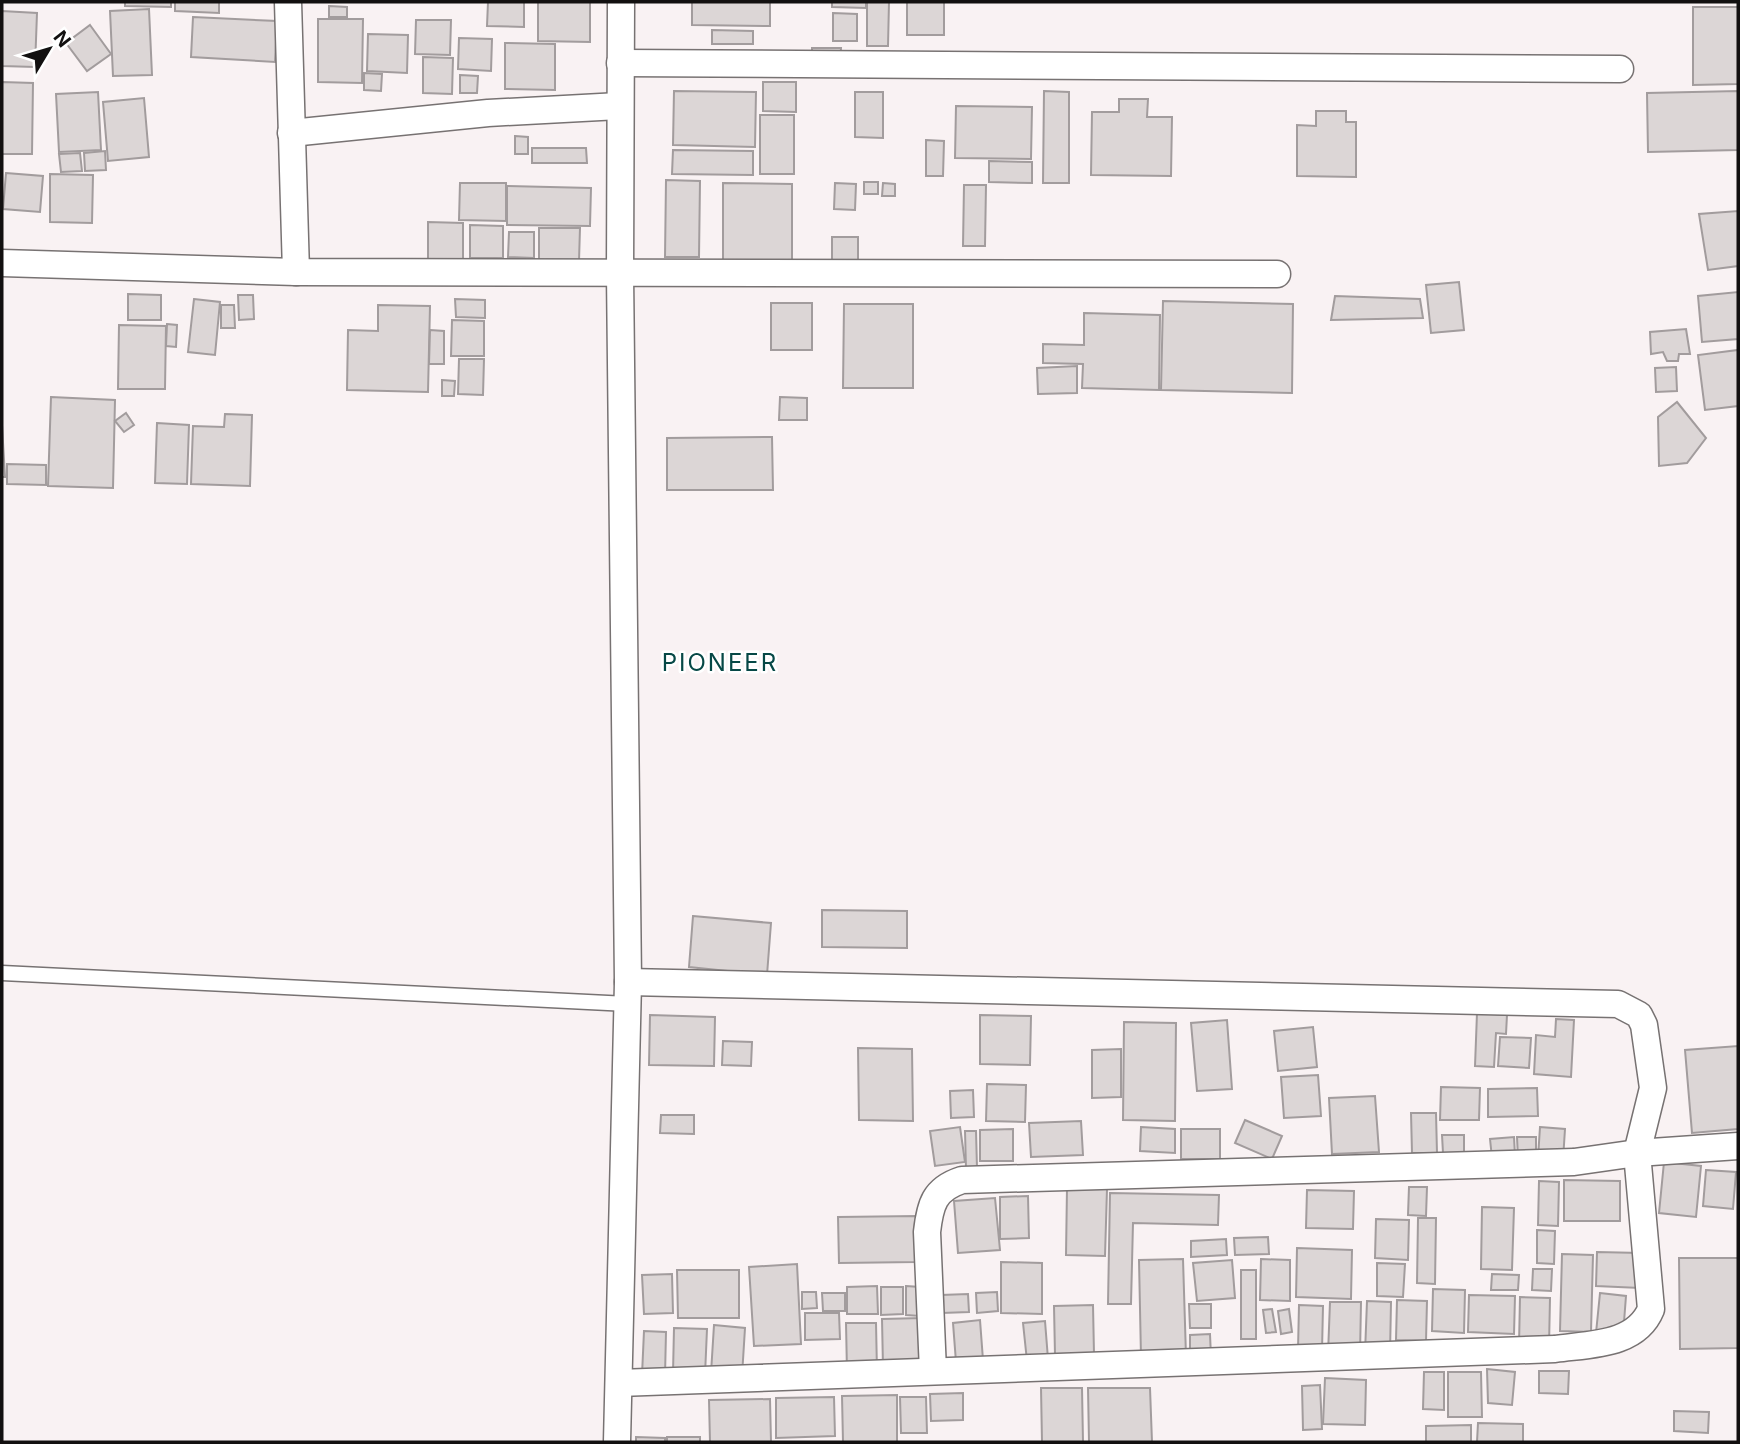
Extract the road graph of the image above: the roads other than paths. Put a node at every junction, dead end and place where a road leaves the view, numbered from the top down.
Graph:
1 (288, 2) edge
2 (621, 2) edge
3 (620, 63) junction
4 (1620, 69) dead end
5 (619, 106) junction
6 (291, 133) junction
7 (2, 263) edge
8 (296, 272) junction
9 (620, 274) junction
10 (1277, 274) dead end
11 (2, 973) edge
12 (628, 993) junction
13 (1738, 1146) edge
14 (1637, 1153) junction
15 (933, 1371) junction
16 (619, 1383) junction
17 (617, 1442) edge

1 - 6 street
2 - 3 street
3 - 4 street
3 - 5 street
5 - 6 street
5 - 9 street
6 - 8 street
7 - 8 street
8 - 9 street
9 - 10 street
9 - 12 street
11 - 12 lane
12 - 14 street
12 - 16 street
13 - 14 street
14 - 15 street
14 - 15 street
15 - 16 street
16 - 17 street

